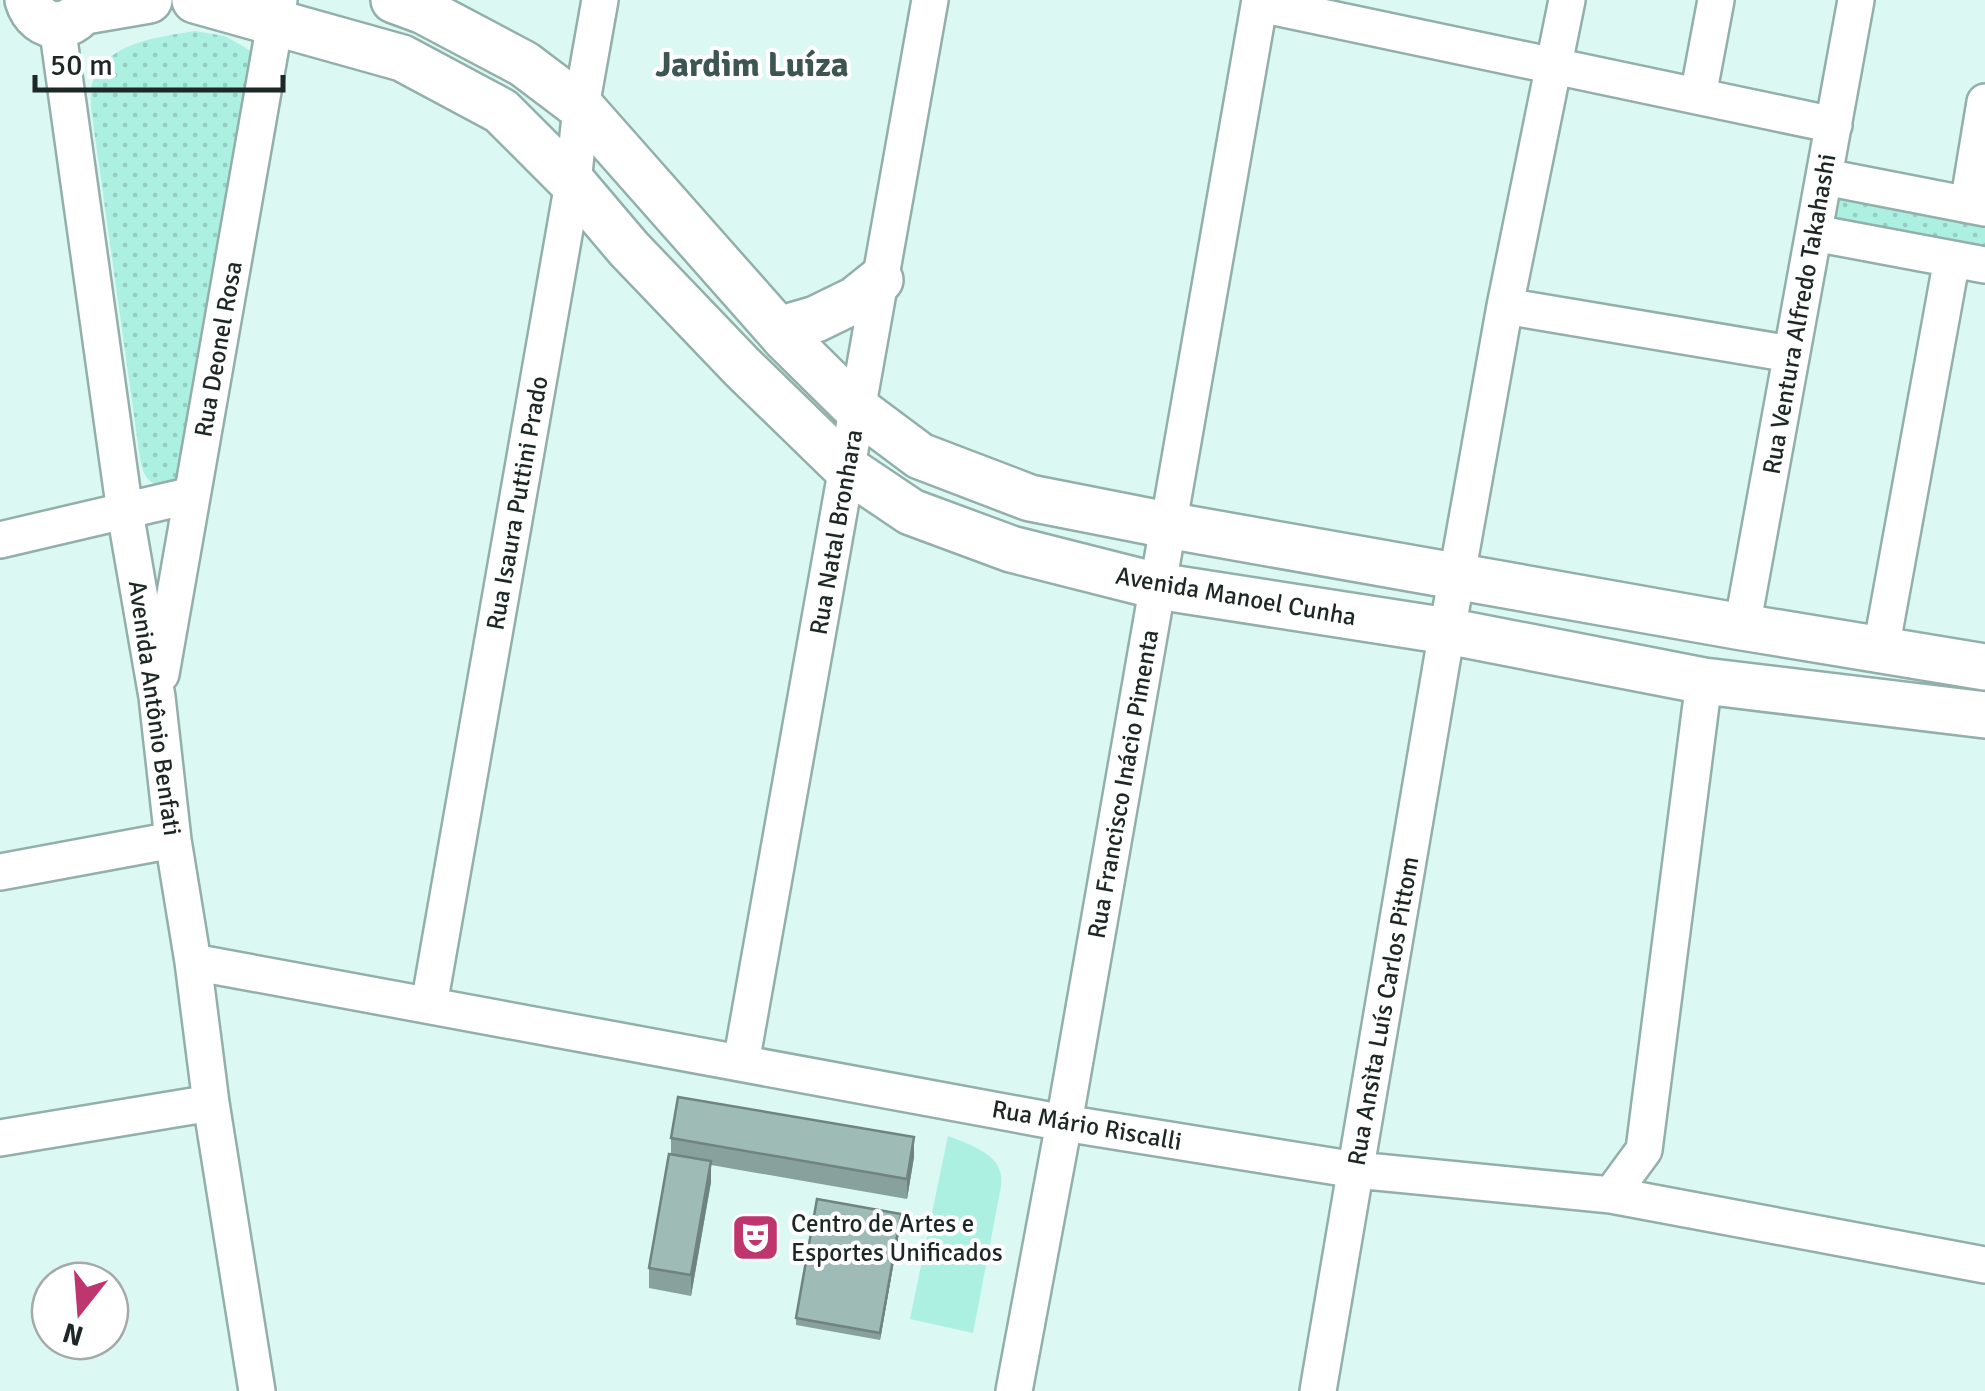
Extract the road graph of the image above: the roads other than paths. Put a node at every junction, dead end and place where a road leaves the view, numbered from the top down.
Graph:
1 (149, 0) edge
2 (194, 0) edge
3 (394, 0) edge
4 (600, 0) edge
5 (930, 0) edge
6 (1567, 0) edge
7 (1716, 0) edge
8 (1856, 0) edge
9 (1260, 2) edge
10 (278, 10) edge
11 (49, 12) edge
12 (1554, 65) junction
13 (1698, 96) junction
14 (1985, 102) edge
15 (580, 107) junction
16 (1834, 125) junction
17 (1825, 177) junction
18 (573, 183) junction
19 (1976, 206) edge
20 (1814, 234) junction
21 (1969, 262) edge
22 (880, 280) junction
23 (1505, 306) junction
24 (778, 330) junction
25 (1791, 354) junction
26 (858, 409) junction
27 (847, 469) junction
28 (192, 495) junction
29 (125, 512) junction
30 (1167, 525) junction
31 (0, 540) edge
32 (1458, 576) junction
33 (1157, 586) junction
34 (1742, 627) junction
35 (1447, 631) junction
36 (1882, 649) junction
37 (1985, 667) edge
38 (1704, 682) junction
39 (156, 698) junction
40 (1985, 715) edge
41 (173, 840) junction
42 (0, 872) edge
43 (193, 962) junction
44 (430, 1005) junction
45 (741, 1063) junction
46 (212, 1103) junction
47 (1064, 1123) junction
48 (0, 1138) edge
49 (1356, 1170) junction
50 (1611, 1195) junction
51 (1985, 1265) edge
52 (257, 1391) edge
53 (1014, 1391) edge
54 (1318, 1391) edge

1 - 11 street
2 - 10 street, Avenida Manoel Cunha
3 - 15 street
4 - 15 street, Rua Isaura Puttini Prado
5 - 22 street, Rua Natal Bronhara
6 - 12 street, Rua Ansìta Luís Carlos Pittom
7 - 13 street
8 - 16 street, Rua Ventura Alfredo Takahashi
9 - 12 street
9 - 30 street, Rua Francisco Inácio Pimenta
10 - 18 street, Avenida Manoel Cunha
10 - 28 street, Rua Deonel Rosa
11 - 29 street, Avenida Antônio Benfati
12 - 13 street
12 - 23 street, Rua Ansìta Luís Carlos Pittom
13 - 16 street
14 - 19 street
15 - 18 street, Rua Isaura Puttini Prado
15 - 24 street
16 - 17 street, Rua Ventura Alfredo Takahashi
17 - 19 street
17 - 20 street, Rua Ventura Alfredo Takahashi
18 - 27 street, Avenida Manoel Cunha
18 - 44 street, Rua Isaura Puttini Prado
20 - 21 street
20 - 25 street, Rua Ventura Alfredo Takahashi
21 - 36 street
22 - 24 street
22 - 26 street, Rua Natal Bronhara
23 - 25 street
23 - 32 street, Rua Ansìta Luís Carlos Pittom
24 - 26 street
25 - 34 street, Rua Ventura Alfredo Takahashi
26 - 27 street, Rua Natal Bronhara
26 - 30 street
27 - 33 street, Avenida Manoel Cunha
27 - 45 street, Rua Natal Bronhara
28 - 29 street
28 - 39 street, Rua Deonel Rosa
29 - 31 street
29 - 39 street, Avenida Antônio Benfati
30 - 32 street
30 - 33 street, Rua Francisco Inácio Pimenta
32 - 34 street
32 - 35 street, Rua Ansìta Luís Carlos Pittom
33 - 35 street, Avenida Manoel Cunha
33 - 47 street, Rua Francisco Inácio Pimenta
34 - 36 street
35 - 38 street, Avenida Manoel Cunha
35 - 49 street, Rua Ansìta Luís Carlos Pittom
36 - 37 street
38 - 40 street, Avenida Manoel Cunha
38 - 50 street
39 - 41 street, Avenida Antônio Benfati
41 - 42 street
41 - 43 street, Avenida Antônio Benfati
43 - 44 street, Rua Mário Riscalli
43 - 46 street, Avenida Antônio Benfati
44 - 45 street, Rua Mário Riscalli
45 - 47 street, Rua Mário Riscalli
46 - 48 street
46 - 52 street, Avenida Antônio Benfati
47 - 49 street, Rua Mário Riscalli
47 - 53 street, Rua Francisco Inácio Pimenta
49 - 50 street, Rua Mário Riscalli
49 - 54 street, Rua Ansìta Luís Carlos Pittom
50 - 51 street, Rua Mário Riscalli

